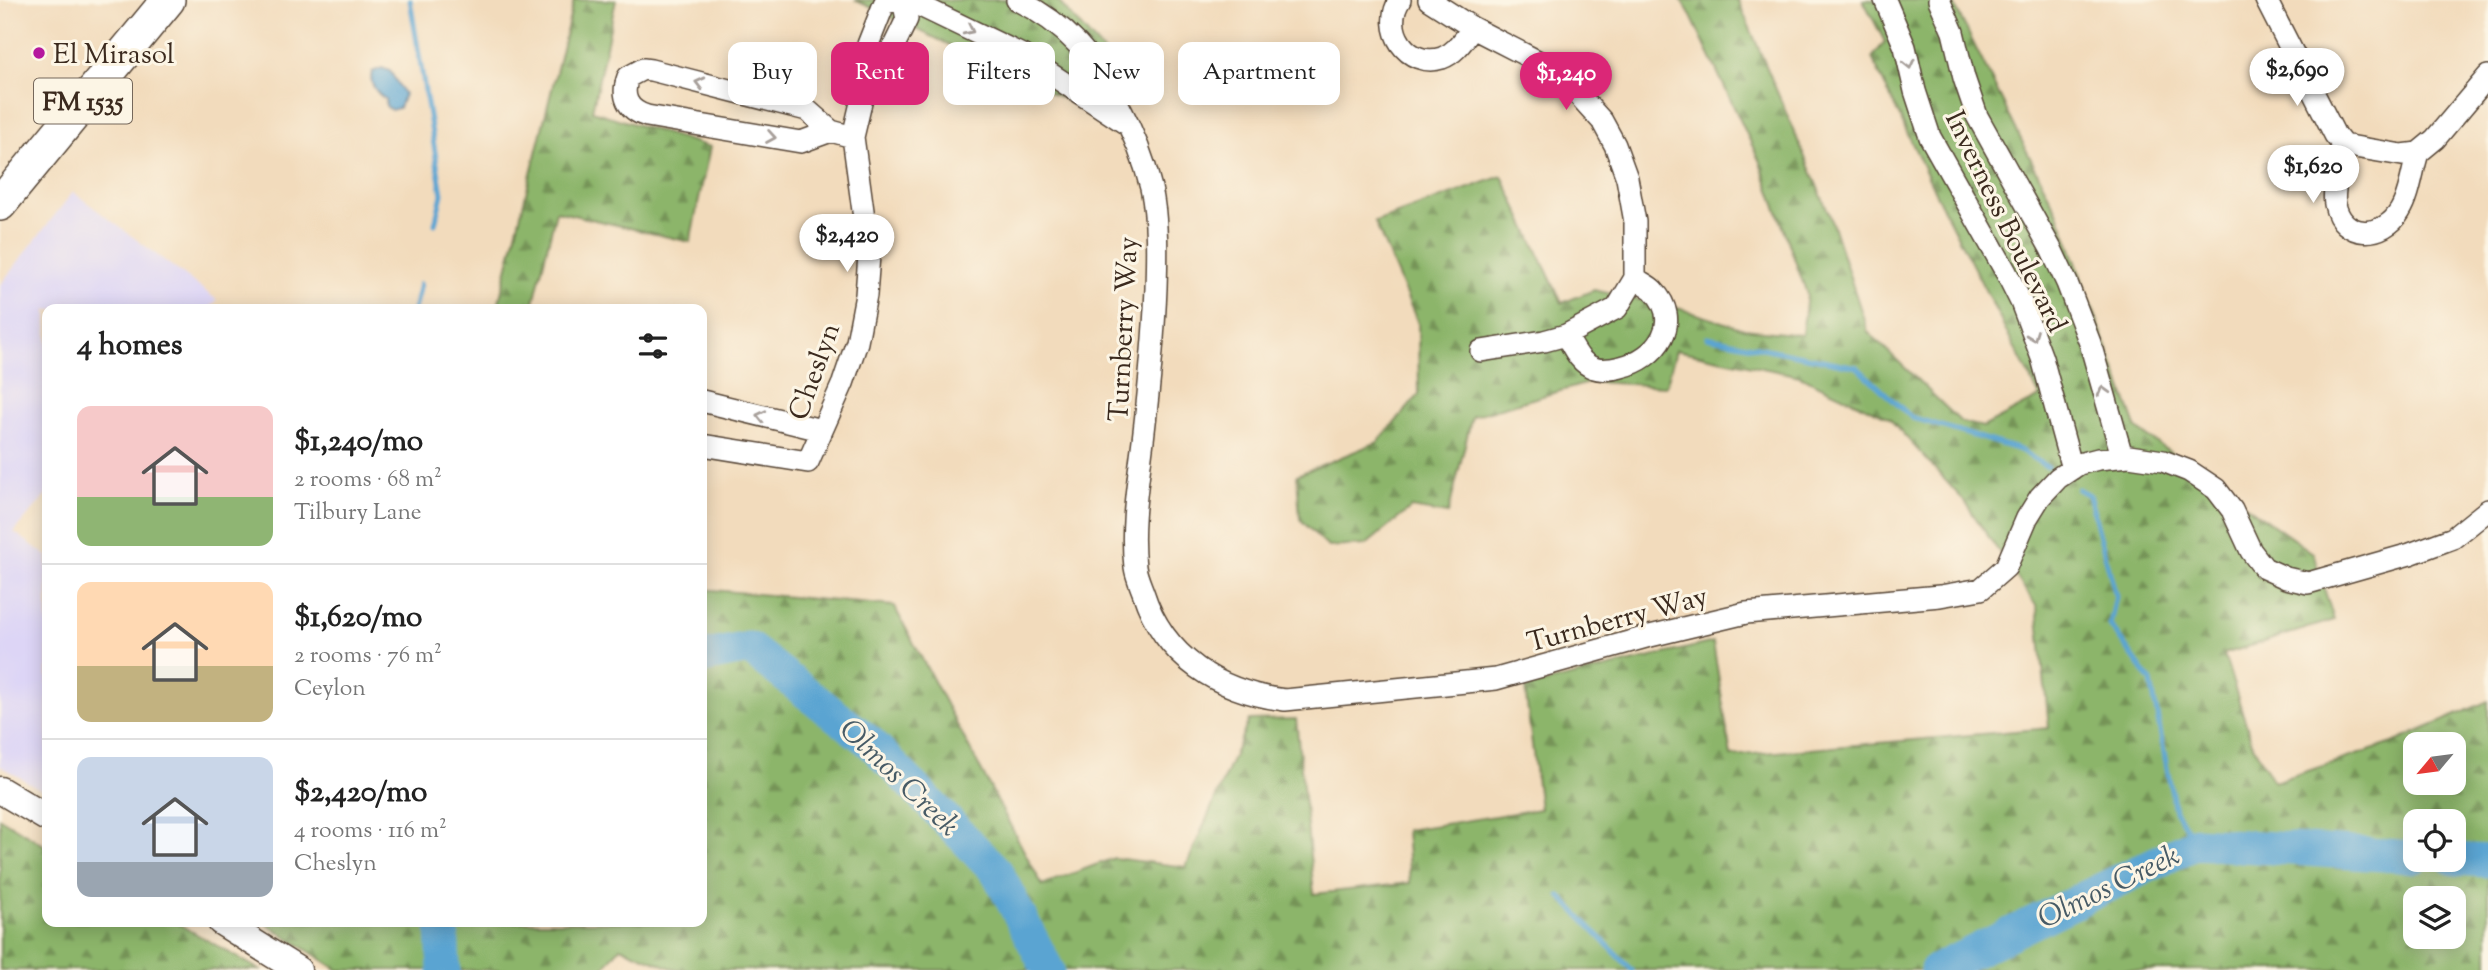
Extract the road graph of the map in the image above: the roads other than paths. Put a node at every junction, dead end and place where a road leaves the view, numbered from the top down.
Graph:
1 (168, 0) edge
2 (894, 0) edge
3 (902, 0) edge
4 (908, 0) edge
5 (1017, 0) edge
6 (1400, 0) edge
7 (1429, 0) edge
8 (1885, 0) edge
9 (1939, 0) edge
10 (2266, 0) edge
11 (1473, 28) junction
12 (869, 42) edge
13 (896, 42) edge
14 (2488, 76) edge
15 (860, 105) edge
16 (1129, 125) junction
17 (831, 131) junction
18 (853, 137) junction
19 (2343, 145) junction
20 (2418, 153) junction
21 (0, 204) edge
22 (1635, 278) junction
23 (1566, 335) junction
24 (1481, 351) dead end
25 (707, 402) edge
26 (821, 430) junction
27 (707, 446) edge
28 (2122, 456) junction
29 (2072, 469) junction
30 (2488, 510) edge
31 (0, 790) edge
32 (42, 815) edge
33 (229, 927) edge
34 (298, 970) edge

1 - 21 main road, FM 1535
2 - 12 street, Cheslyn
3 - 13 street, Cheslyn
4 -> 16 street
5 - 16 street, Turnberry Way
6 - 11 street
7 - 11 street
8 -> 29 street, Inverness Boulevard
28 -> 9 street, Inverness Boulevard
10 - 19 street
11 - 22 street
14 - 20 street
15 - 18 street, Cheslyn
16 - 29 street, Turnberry Way
17 -> 17 street
17 - 18 street
18 - 26 street, Cheslyn
19 - 20 street
19 - 20 street
22 - 23 street
22 - 23 street
23 - 24 street
26 -> 25 street
26 - 27 street, Cheslyn
28 - 29 street, Turnberry Way
28 - 30 street, Turnberry Way
31 - 32 street
33 - 34 street

